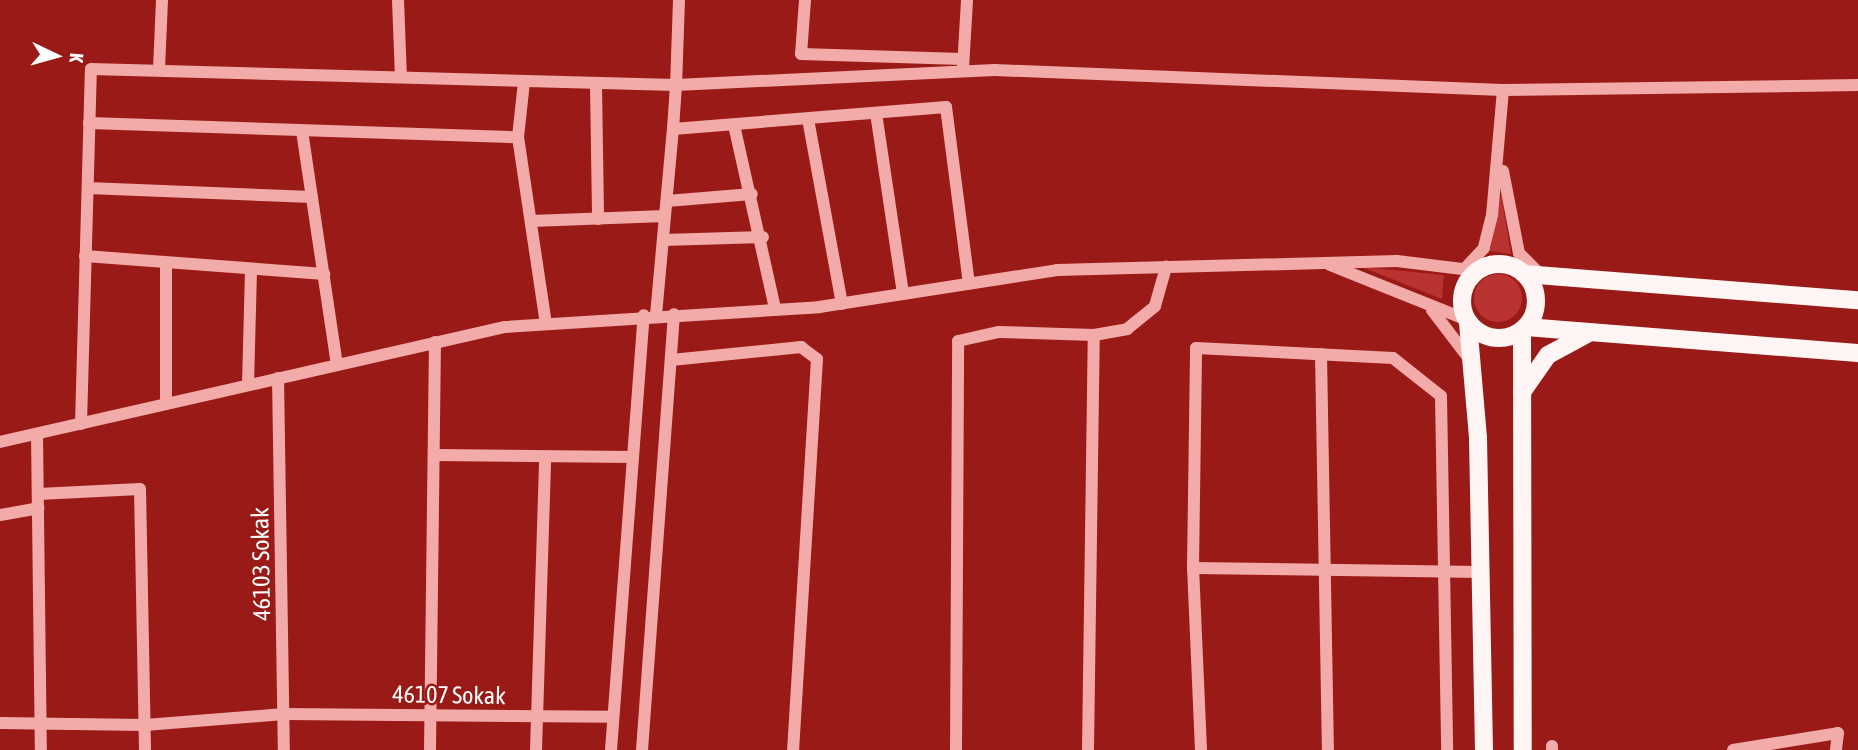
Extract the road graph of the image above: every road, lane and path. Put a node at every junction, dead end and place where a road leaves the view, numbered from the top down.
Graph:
1 (162, 0) edge
2 (398, 0) edge
3 (679, 0) edge
4 (805, 0) edge
5 (967, 0) edge
6 (963, 65) junction
7 (159, 69) junction
8 (401, 77) junction
9 (524, 82) junction
10 (676, 85) junction
11 (596, 86) junction
12 (1858, 86) edge
13 (1503, 90) junction
14 (876, 113) junction
15 (808, 119) junction
16 (89, 123) junction
17 (734, 125) junction
18 (673, 129) junction
19 (302, 131) junction
20 (518, 137) junction
21 (1501, 156) junction
22 (88, 188) junction
23 (752, 194) junction
24 (312, 197) junction
25 (667, 201) junction
26 (665, 216) junction
27 (598, 219) junction
28 (531, 221) junction
29 (763, 237) junction
30 (663, 240) junction
31 (1484, 248) joint
32 (1519, 253) joint
33 (86, 256) junction
34 (166, 262) junction
35 (1326, 264) junction
36 (1166, 267) junction
37 (251, 269) junction
38 (1476, 269) junction
39 (324, 274) junction
40 (1529, 274) junction
41 (970, 284) junction
42 (903, 294) junction
43 (1858, 300) edge
44 (842, 304) junction
45 (1430, 307) junction
46 (775, 309) junction
47 (674, 314) junction
48 (650, 315) junction
49 (1467, 321) junction
50 (546, 324) junction
51 (1524, 329) junction
52 (1591, 332) junction
53 (1094, 335) junction
54 (435, 342) junction
55 (1858, 353) edge
56 (1321, 354) junction
57 (671, 360) junction
58 (337, 364) junction
59 (1472, 365) junction
60 (278, 378) junction
61 (248, 385) junction
62 (1520, 395) junction
63 (166, 404) junction
64 (81, 424) junction
65 (37, 434) junction
66 (0, 442) edge
67 (436, 456) junction
68 (633, 457) junction
69 (545, 459) junction
70 (38, 494) junction
71 (38, 508) junction
72 (0, 515) edge
73 (1193, 568) junction
74 (1326, 570) junction
75 (1445, 571) junction
76 (1480, 572) junction
77 (284, 714) junction
78 (430, 716) junction
79 (536, 717) junction
80 (614, 717) junction
81 (0, 723) edge
82 (41, 723) junction
83 (145, 725) junction
84 (41, 750) edge
85 (145, 750) edge
86 (284, 750) edge
87 (430, 750) edge
88 (536, 750) edge
89 (611, 750) edge
90 (642, 750) edge
91 (793, 750) edge
92 (956, 750) edge
93 (1088, 750) edge
94 (1201, 750) edge
95 (1328, 750) edge
96 (1447, 750) edge
97 (1484, 750) edge
98 (1523, 750) edge
99 (1733, 750) edge
100 (1836, 750) edge

1 - 7 street
2 - 8 street
3 - 10 street
4 - 6 street
5 - 6 street
6 - 10 street
6 - 13 street
7 - 8 street
7 - 16 street
8 - 9 street
9 - 11 street
9 - 20 street
10 - 11 street
10 - 18 street
11 - 27 street
12 - 13 street
13 - 21 street
14 - 15 street
14 - 41 street
14 - 42 street
15 - 17 street
15 - 44 street
16 - 19 street
16 - 22 street
17 - 18 street
17 - 23 street
18 - 25 street
19 - 20 street
19 - 24 street
20 - 28 street
21 - 31 street
21 - 32 street
22 - 24 street
22 - 33 street
23 - 25 street
23 - 29 street
24 - 39 street
25 - 26 street
26 - 27 street
26 - 30 street
27 - 28 street
28 - 50 street
29 - 30 street
29 - 46 street
30 - 48 street
31 - 38 main road
32 - 40 main road
33 - 34 street
33 - 64 street
34 - 37 street
34 - 63 street
35 - 36 street
35 - 38 street
35 - 45 street
36 - 41 street
36 - 53 street
37 - 39 street
37 - 61 street
38 - 40 main road
38 - 49 main road
39 - 58 street
40 - 43 main road
40 - 51 main road
41 - 42 street
42 - 44 street
44 - 46 street
45 - 49 street
45 - 59 street
46 - 47 street
47 - 48 street
47 - 57 street
48 - 50 street
48 - 68 street
49 - 51 main road
49 - 59 main road
50 - 54 street
51 - 52 main road
51 - 62 main road
52 - 55 main road
52 - 62 main road
53 - 92 street
53 - 93 street
54 - 58 street
54 - 67 street
56 - 73 street
56 - 74 street
56 - 75 street
57 - 90 street
57 - 91 street
58 - 60 street
59 - 76 main road
60 - 61 street
60 - 77 street, 46103 Sokak
61 - 63 street
62 - 98 main road
63 - 64 street
64 - 65 street
65 - 66 street
65 - 70 street
67 - 69 street
67 - 78 street
68 - 69 street
68 - 80 street
69 - 79 street
70 - 71 street
70 - 83 street
71 - 72 street
71 - 82 street
73 - 74 street
73 - 94 street
74 - 75 street
74 - 95 street
75 - 76 street
75 - 96 street
76 - 97 main road
77 - 78 street, 46107 Sokak
77 - 83 street, 46107 Sokak
77 - 86 street, 46103 Sokak
78 - 79 street, 46107 Sokak
78 - 87 street
79 - 80 street, 46107 Sokak
79 - 88 street
80 - 89 street
81 - 82 street, 46107 Sokak
82 - 83 street, 46107 Sokak
82 - 84 street
83 - 85 street
99 - 100 street

